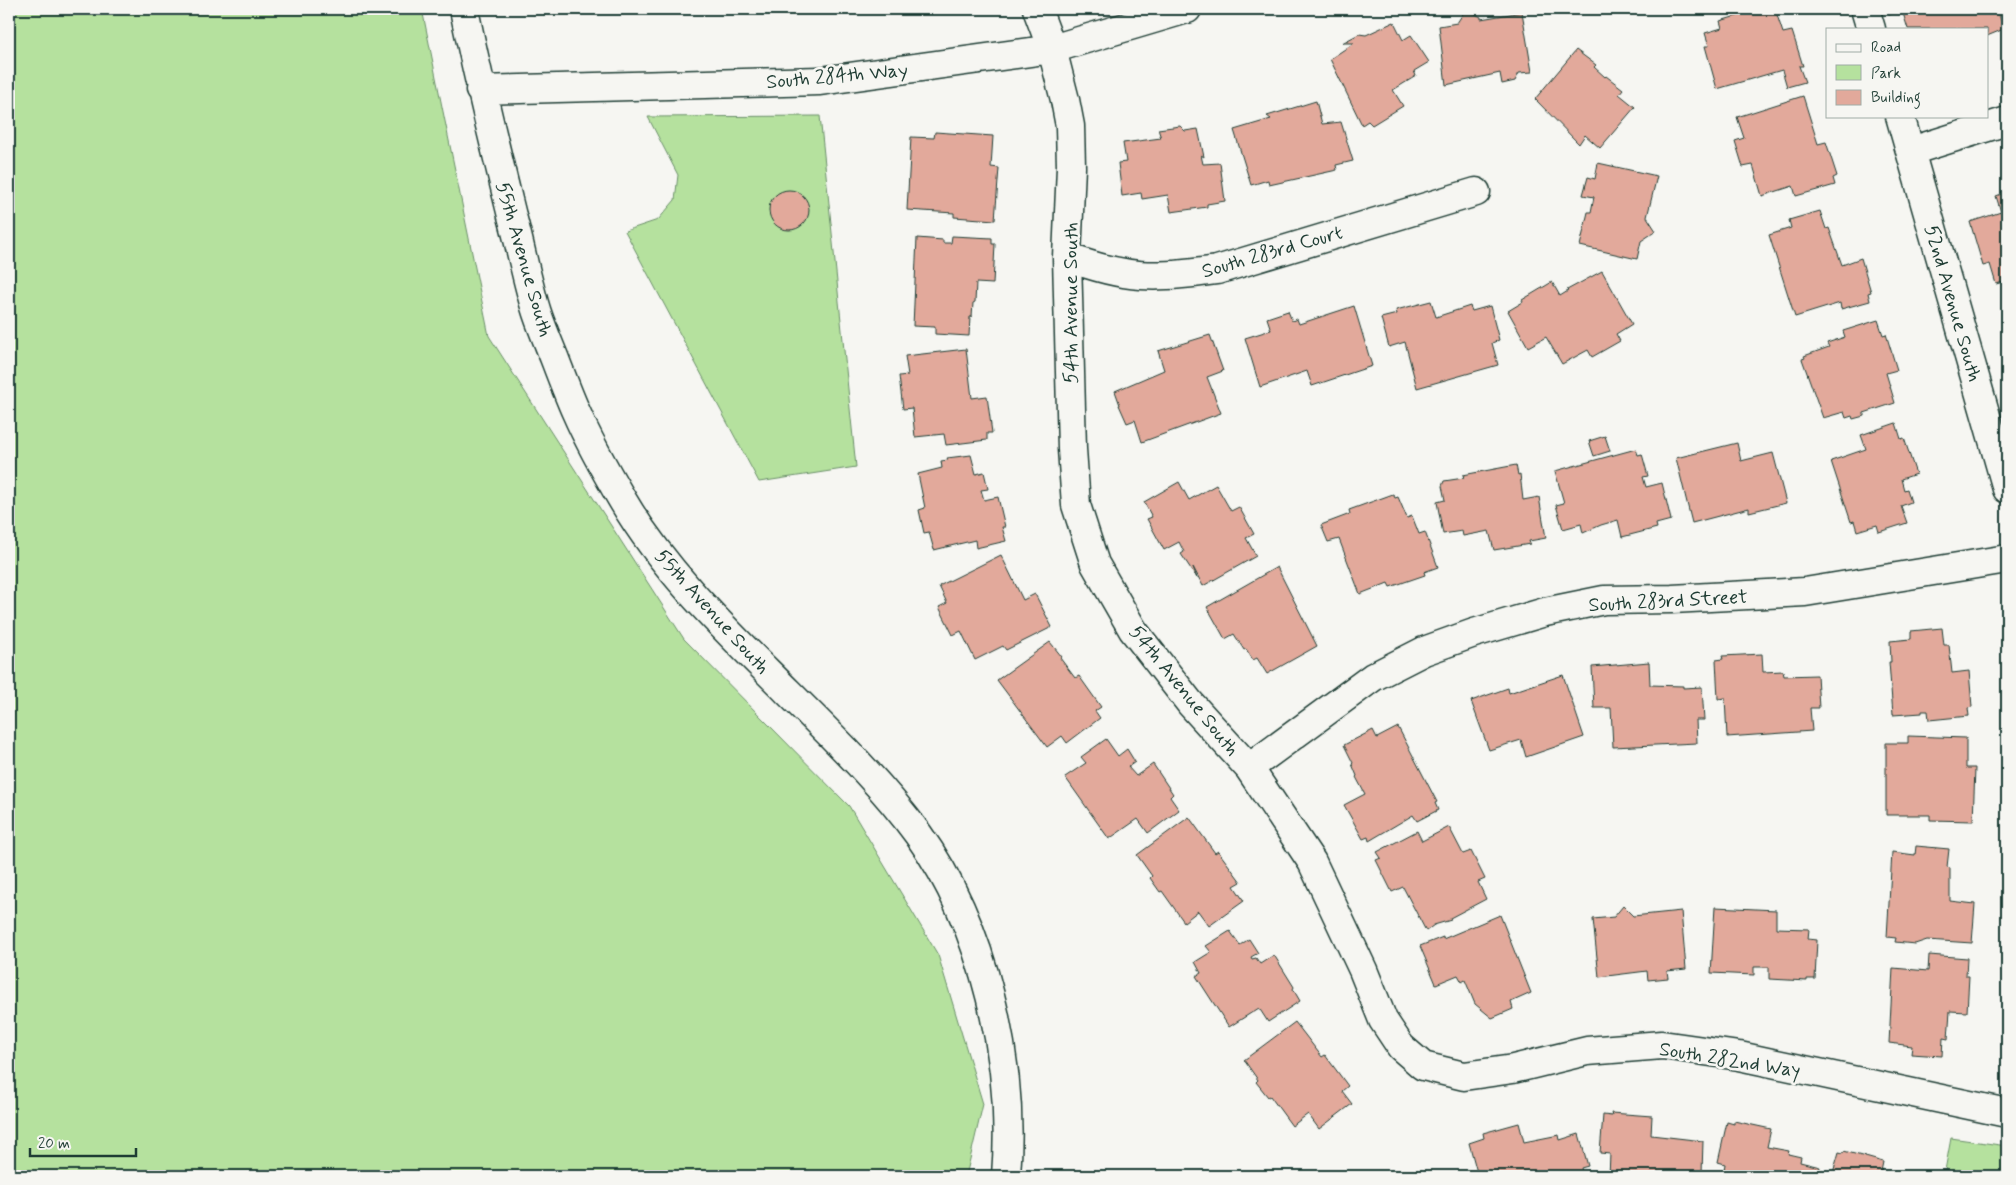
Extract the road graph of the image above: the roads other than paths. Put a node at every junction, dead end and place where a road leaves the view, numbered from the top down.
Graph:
1 (464, 9) edge
2 (1037, 9) edge
3 (1187, 9) edge
4 (1865, 9) edge
5 (1871, 28) edge
6 (1052, 49) junction
7 (480, 90) junction
8 (1901, 118) edge
9 (2007, 121) edge
10 (1911, 151) junction
11 (1476, 192) dead end
12 (1067, 257) junction
13 (2007, 489) edge
14 (2007, 559) edge
15 (1249, 768) junction
16 (1423, 1066) joint
17 (2007, 1113) edge
18 (1006, 1176) edge

1 - 7 street, 55th Avenue South
2 - 6 street, 54th Avenue South
3 - 6 street, South 284th Way
4 - 5 street
6 - 7 street, South 284th Way
6 - 12 street, 54th Avenue South
7 - 18 street, 55th Avenue South
8 - 10 street, 52nd Avenue South
9 - 10 street
10 - 13 street, 52nd Avenue South
11 - 12 street, South 283rd Court
12 - 15 street, 54th Avenue South
14 - 15 street, South 283rd Street
15 - 16 street, 54th Avenue South
16 - 17 street, South 282nd Way

